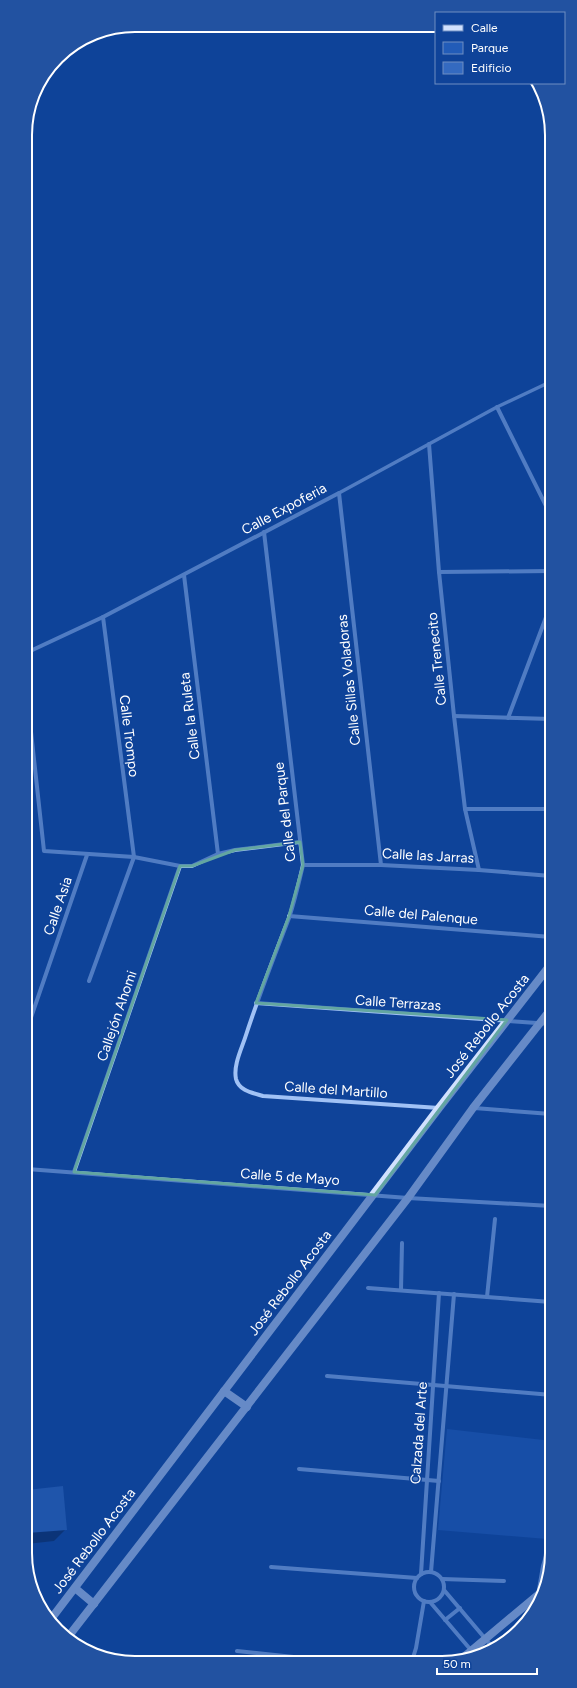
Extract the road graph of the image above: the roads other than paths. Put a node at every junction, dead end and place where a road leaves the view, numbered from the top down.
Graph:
1 (545, 384) edge
2 (497, 407) junction
3 (429, 444) junction
4 (339, 493) junction
5 (545, 504) edge
6 (264, 532) junction
7 (545, 571) edge
8 (439, 572) junction
9 (184, 575) junction
10 (103, 618) junction
11 (545, 618) edge
12 (32, 650) edge
13 (454, 716) junction
14 (508, 718) junction
15 (545, 719) edge
16 (32, 741) edge
17 (465, 809) junction
18 (545, 809) edge
19 (300, 842) junction
20 (218, 854) junction
21 (86, 855) junction
22 (134, 857) junction
23 (381, 864) junction
24 (303, 865) junction
25 (180, 866) junction
26 (479, 870) junction
27 (545, 876) edge
28 (289, 916) junction
29 (545, 937) edge
30 (545, 972) edge
31 (89, 981) dead end
32 (256, 1003) junction
33 (32, 1014) edge
34 (545, 1017) edge
35 (507, 1020) junction
36 (540, 1023) junction
37 (545, 1023) edge
38 (236, 1081) joint
39 (439, 1108) junction
40 (474, 1108) junction
41 (545, 1114) edge
42 (32, 1169) edge
43 (74, 1172) junction
44 (375, 1195) junction
45 (408, 1198) junction
46 (545, 1206) edge
47 (495, 1218) dead end
48 (402, 1243) dead end
49 (368, 1288) dead end
50 (402, 1290) junction
51 (439, 1293) junction
52 (454, 1294) junction
53 (488, 1297) junction
54 (545, 1302) edge
55 (327, 1376) dead end
56 (433, 1384) junction
57 (446, 1386) junction
58 (224, 1391) junction
59 (545, 1394) edge
60 (247, 1407) junction
61 (299, 1469) dead end
62 (427, 1480) junction
63 (439, 1481) junction
64 (545, 1559) edge
65 (271, 1567) dead end
66 (431, 1572) junction
67 (421, 1574) junction
68 (417, 1578) junction
69 (442, 1579) junction
70 (504, 1581) dead end
71 (541, 1583) edge
72 (75, 1588) junction
73 (444, 1590) junction
74 (424, 1601) junction
75 (430, 1602) junction
76 (532, 1602) edge
77 (94, 1604) junction
78 (460, 1608) junction
79 (53, 1616) edge
80 (445, 1620) junction
81 (71, 1634) edge
82 (486, 1639) junction
83 (490, 1644) edge
84 (477, 1650) edge
85 (237, 1651) dead end
86 (472, 1652) edge
87 (284, 1656) edge
88 (414, 1656) edge

1 - 2 street, Calle Expoferia
2 - 3 street, Calle Expoferia
2 - 5 street
3 - 4 street, Calle Expoferia
3 - 8 street, Calle Trenecito
4 - 6 street, Calle Expoferia
4 - 23 street, Calle Sillas Voladoras
6 - 9 street, Calle Expoferia
6 - 19 street, Calle del Parque
7 - 8 street
8 - 13 street, Calle Trenecito
9 - 10 street, Calle Expoferia
9 - 20 street, Calle la Ruleta
10 - 12 street, Calle Expoferia
10 - 22 street, Calle Trompo
11 - 14 street
13 - 14 street
13 - 17 street, Calle Trenecito
14 - 15 street
16 - 21 street
17 - 18 street
17 - 26 street, Calle Trenecito
19 - 20 street
19 - 24 street, Calle del Parque
20 - 25 street
21 - 22 street
21 - 33 street, Calle Asia
22 - 25 street
22 - 31 street
23 - 24 street, Calle las Jarras
23 - 26 street, Calle las Jarras
24 - 28 street, Calle del Parque
25 - 43 street, Callejón Ahomi
26 - 27 street, Calle las Jarras
28 - 29 street, Calle del Palenque
28 - 32 street, Calle del Parque
30 - 35 main road, José Rebollo Acosta
32 - 35 street, Calle Terrazas
32 - 38 street, Calle del Parque
34 - 36 main road
35 - 36 street, Calle Terrazas
35 - 39 main road, José Rebollo Acosta
36 - 37 street, Calle Terrazas
36 - 40 main road
38 - 39 street, Calle del Martillo
39 - 44 main road, José Rebollo Acosta
40 - 41 street
40 - 45 main road
42 - 43 street, Calle 5 de Mayo
43 - 44 street, Calle 5 de Mayo
44 - 45 street, Calle 5 de Mayo
44 - 58 main road, José Rebollo Acosta
45 - 46 street, Calle 5 de Mayo
45 - 60 main road
47 - 53 street
48 - 50 street
49 - 50 street
50 - 51 street
51 - 52 street
51 - 56 street, Calzada del Arte
52 - 53 street
52 - 57 street, Calzada del Arte
53 - 54 street
55 - 56 street
56 - 57 street
56 - 62 street, Calzada del Arte
57 - 59 street
57 - 63 street, Calzada del Arte
58 - 60 main road
58 - 72 main road, José Rebollo Acosta
60 - 77 main road
61 - 62 street
62 - 63 street
62 - 67 street, Calzada del Arte
63 - 66 street, Calzada del Arte
64 - 71 street
65 - 68 street
66 - 67 street
66 - 69 street
67 - 68 street
68 - 74 street
69 - 70 street
69 - 73 street
72 - 77 main road
72 - 79 main road, José Rebollo Acosta
73 - 75 street
73 - 78 street
74 - 75 street
74 - 88 street
75 - 80 street
76 - 82 main road
77 - 81 main road
78 - 80 street
78 - 82 street
80 - 86 street
82 - 83 street
82 - 84 main road
85 - 87 street

